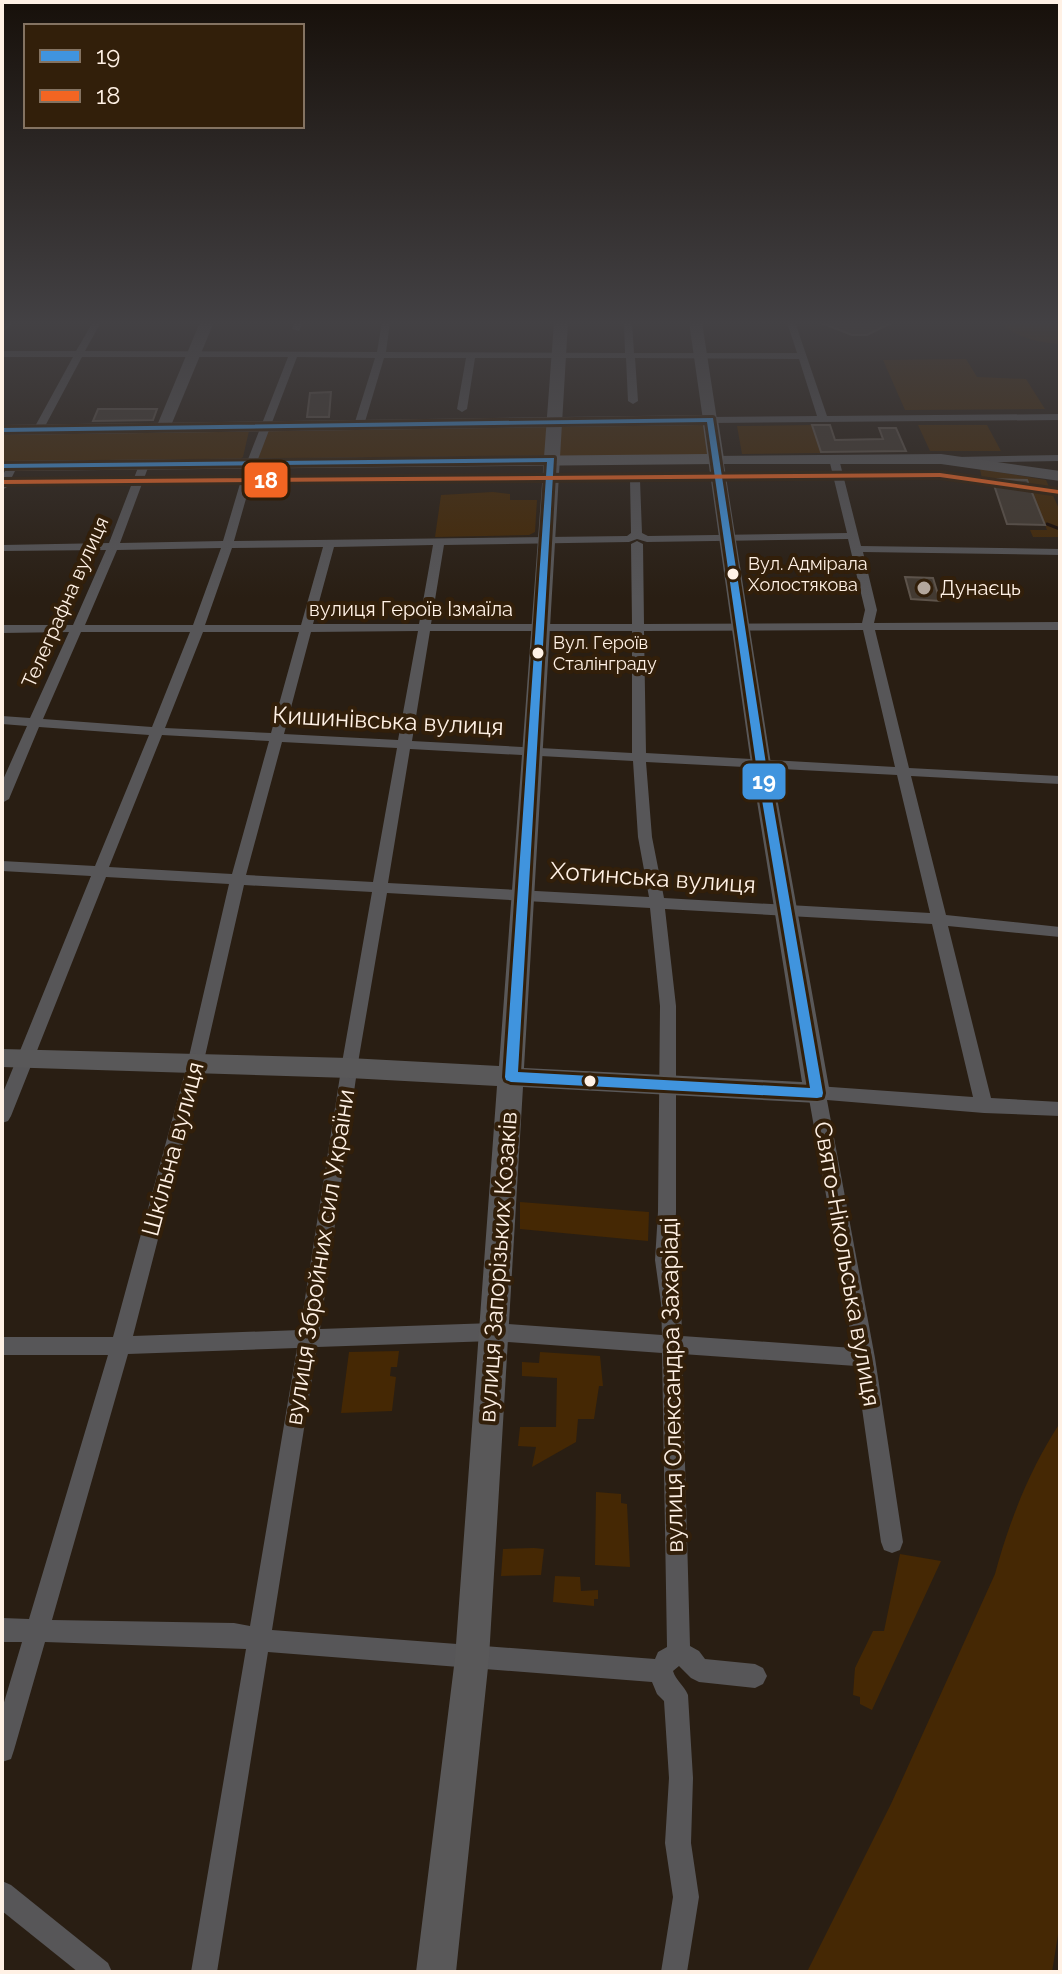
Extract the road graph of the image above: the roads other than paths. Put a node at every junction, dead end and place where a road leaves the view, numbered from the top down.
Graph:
1 (47, 414) edge
2 (168, 414) edge
3 (269, 414) edge
4 (362, 414) edge
5 (554, 414) edge
6 (709, 414) edge
7 (821, 414) edge
8 (1060, 417) edge
9 (823, 419) junction
10 (710, 420) junction
11 (553, 422) junction
12 (359, 425) junction
13 (264, 426) junction
14 (163, 428) junction
15 (2, 430) edge
16 (38, 430) junction
17 (1060, 458) edge
18 (716, 459) junction
19 (834, 459) junction
20 (551, 460) junction
21 (957, 460) junction
22 (251, 463) junction
23 (144, 465) junction
24 (6, 468) edge
25 (1060, 476) edge
26 (635, 480) dead end
27 (2, 487) edge
28 (853, 536) junction
29 (728, 538) junction
30 (637, 539) junction
31 (547, 541) junction
32 (439, 542) junction
33 (228, 543) junction
34 (329, 544) junction
35 (115, 546) junction
36 (2, 548) edge
37 (856, 549) junction
38 (1060, 552) edge
39 (868, 625) junction
40 (1060, 626) edge
41 (638, 627) junction
42 (741, 627) junction
43 (79, 628) junction
44 (541, 628) junction
45 (2, 629) edge
46 (422, 629) junction
47 (307, 630) junction
48 (197, 631) junction
49 (2, 720) edge
50 (33, 721) junction
51 (154, 731) junction
52 (278, 737) junction
53 (406, 744) junction
54 (532, 751) junction
55 (640, 757) junction
56 (761, 764) junction
57 (903, 772) junction
58 (1060, 780) edge
59 (2, 799) edge
60 (2, 866) edge
61 (101, 871) junction
62 (238, 878) junction
63 (381, 885) junction
64 (522, 894) junction
65 (657, 901) junction
66 (785, 910) junction
67 (938, 919) junction
68 (1060, 932) edge
69 (13, 1058) edge
70 (195, 1065) junction
71 (349, 1068) junction
72 (511, 1077) junction
73 (666, 1085) junction
74 (817, 1093) junction
75 (984, 1106) junction
76 (1060, 1109) edge
77 (2, 1116) edge
78 (493, 1332) junction
79 (309, 1336) junction
80 (121, 1345) junction
81 (2, 1346) edge
82 (671, 1346) junction
83 (865, 1358) junction
84 (892, 1542) dead end
85 (2, 1630) edge
86 (37, 1631) junction
87 (259, 1639) junction
88 (679, 1653) junction
89 (472, 1658) junction
90 (661, 1671) junction
91 (755, 1676) dead end
92 (2, 1750) edge
93 (2, 1894) edge
94 (99, 1972) edge
95 (204, 1972) edge
96 (436, 1972) edge
97 (674, 1972) edge

1 - 16 street
2 - 14 main road
3 - 13 street
4 - 12 street
5 - 11 main road, вулиця Запорізьких Козаків
6 - 10 main road, Свято-Нікольська вулиця
7 - 9 street
8 - 9 street
9 - 10 street
10 - 11 main road
10 - 18 main road, Свято-Нікольська вулиця
11 - 12 main road
11 - 20 main road, вулиця Запорізьких Козаків
12 - 13 main road
13 - 14 main road
13 - 22 street
14 - 16 main road
15 - 16 main road
17 - 21 street
18 - 19 main road
18 - 20 main road
18 - 29 main road, Свято-Нікольська вулиця
19 - 21 main road
19 - 28 street
20 - 22 main road
20 - 31 main road, вулиця Запорізьких Козаків
21 - 25 main road
22 - 23 main road
22 - 33 street
23 - 24 main road
23 - 35 street, Телеграфна вулиця
24 - 27 street
26 - 30 street, вулиця Олександра Захаріаді
28 - 29 street
28 - 37 street
29 - 30 street
29 - 42 main road, Свято-Нікольська вулиця
30 - 31 street
30 - 41 street, вулиця Олександра Захаріаді
31 - 32 street
31 - 44 main road, вулиця Запорізьких Козаків
32 - 34 street
32 - 46 street, вулиця Збройних сил України
33 - 34 street
33 - 35 street
33 - 48 street
34 - 47 street, Шкільна вулиця
35 - 36 street
35 - 43 street, Телеграфна вулиця
37 - 38 street
37 - 39 street
39 - 40 street, вулиця Героїв Ізмаїла
39 - 42 street, вулиця Героїв Ізмаїла
39 - 57 street
41 - 42 street, вулиця Героїв Ізмаїла
41 - 44 street, вулиця Героїв Ізмаїла
41 - 55 street, вулиця Олександра Захаріаді
42 - 56 main road, Свято-Нікольська вулиця
43 - 45 street, вулиця Героїв Ізмаїла
43 - 48 street, вулиця Героїв Ізмаїла
43 - 50 street, Телеграфна вулиця
44 - 46 street, вулиця Героїв Ізмаїла
44 - 54 main road, вулиця Запорізьких Козаків
46 - 47 street, вулиця Героїв Ізмаїла
46 - 53 street, вулиця Збройних сил України
47 - 48 street, вулиця Героїв Ізмаїла
47 - 52 street, Шкільна вулиця
48 - 51 street
49 - 50 street, Кишинівська вулиця
50 - 51 street, Кишинівська вулиця
50 - 59 street, Телеграфна вулиця
51 - 52 street, Кишинівська вулиця
51 - 61 street
52 - 53 street, Кишинівська вулиця
52 - 62 street, Шкільна вулиця
53 - 54 street, Кишинівська вулиця
53 - 63 street, вулиця Збройних сил України
54 - 55 street, Кишинівська вулиця
54 - 64 main road, вулиця Запорізьких Козаків
55 - 56 street, Кишинівська вулиця
55 - 65 street, вулиця Олександра Захаріаді
56 - 57 street, Кишинівська вулиця
56 - 66 main road, Свято-Нікольська вулиця
57 - 58 street, Кишинівська вулиця
57 - 67 street
60 - 61 street, Хотинська вулиця
61 - 62 street, Хотинська вулиця
61 - 69 street
62 - 63 street, Хотинська вулиця
62 - 70 street, Шкільна вулиця
63 - 64 street, Хотинська вулиця
63 - 71 street, вулиця Збройних сил України
64 - 65 street, Хотинська вулиця
64 - 72 main road, вулиця Запорізьких Козаків
65 - 66 street, Хотинська вулиця
65 - 73 street, вулиця Олександра Захаріаді
66 - 67 street, Хотинська вулиця
66 - 74 main road, Свято-Нікольська вулиця
67 - 68 street, Хотинська вулиця
67 - 75 street
69 - 70 main road
69 - 77 street
70 - 71 main road
70 - 80 street, Шкільна вулиця
71 - 72 main road
71 - 79 street, вулиця Збройних сил України
72 - 73 main road
72 - 78 main road, вулиця Запорізьких Козаків
73 - 74 main road
73 - 82 street, вулиця Олександра Захаріаді
74 - 75 street
74 - 83 street, Свято-Нікольська вулиця
75 - 76 street
78 - 79 street
78 - 82 street
78 - 89 main road, вулиця Запорізьких Козаків
79 - 80 street
79 - 87 street, вулиця Збройних сил України
80 - 81 street
80 - 86 street, Шкільна вулиця
82 - 83 street
82 - 88 street, вулиця Олександра Захаріаді
83 - 84 street, Свято-Нікольська вулиця
85 - 86 street
86 - 87 street
86 - 92 street, Шкільна вулиця
87 - 89 street
87 - 95 street, вулиця Збройних сил України
88 - 90 street
88 - 91 street
89 - 90 street
89 - 96 main road, вулиця Запорізьких Козаків
90 - 97 street
93 - 94 street

